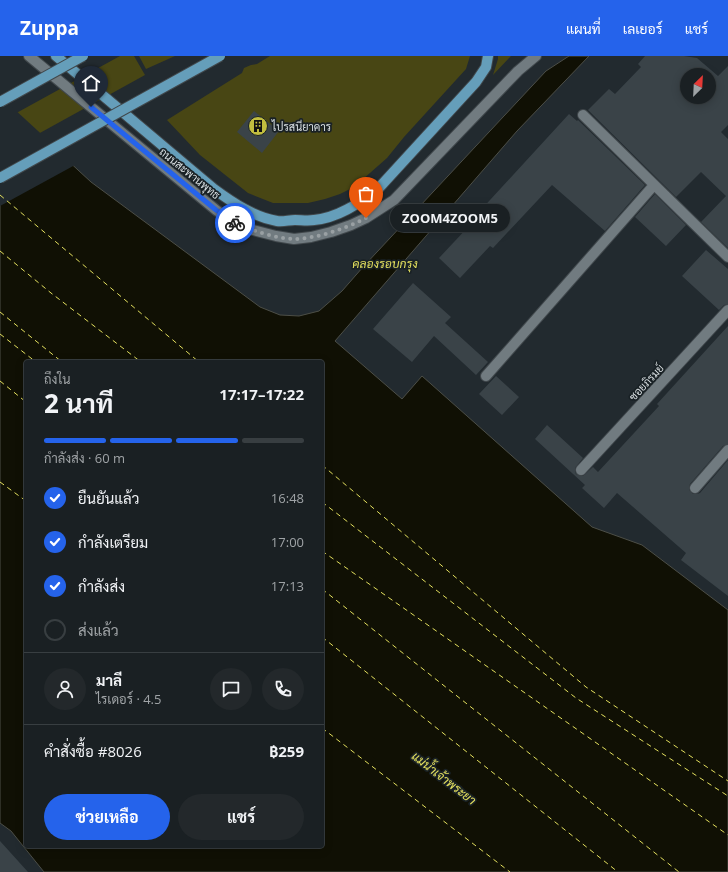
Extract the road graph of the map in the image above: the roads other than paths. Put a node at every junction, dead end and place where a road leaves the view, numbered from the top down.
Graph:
1 (29, 56) edge
2 (56, 56) edge
3 (83, 56) edge
4 (220, 56) edge
5 (488, 56) edge
6 (536, 56) edge
7 (0, 102) edge
8 (582, 115) dead end
9 (0, 178) edge
10 (654, 185) junction
11 (728, 257) edge
12 (728, 310) edge
13 (486, 376) dead end
14 (728, 450) edge
15 (581, 470) dead end
16 (695, 488) dead end

1 - 6 street, ถนนสะพานพุทธ
2 - 5 main road
3 - 7 main road, bridge
4 - 9 main road, bridge
8 - 10 street
10 - 11 street
10 - 13 street
12 - 15 street, ซอยภิรมย์
14 - 16 street

